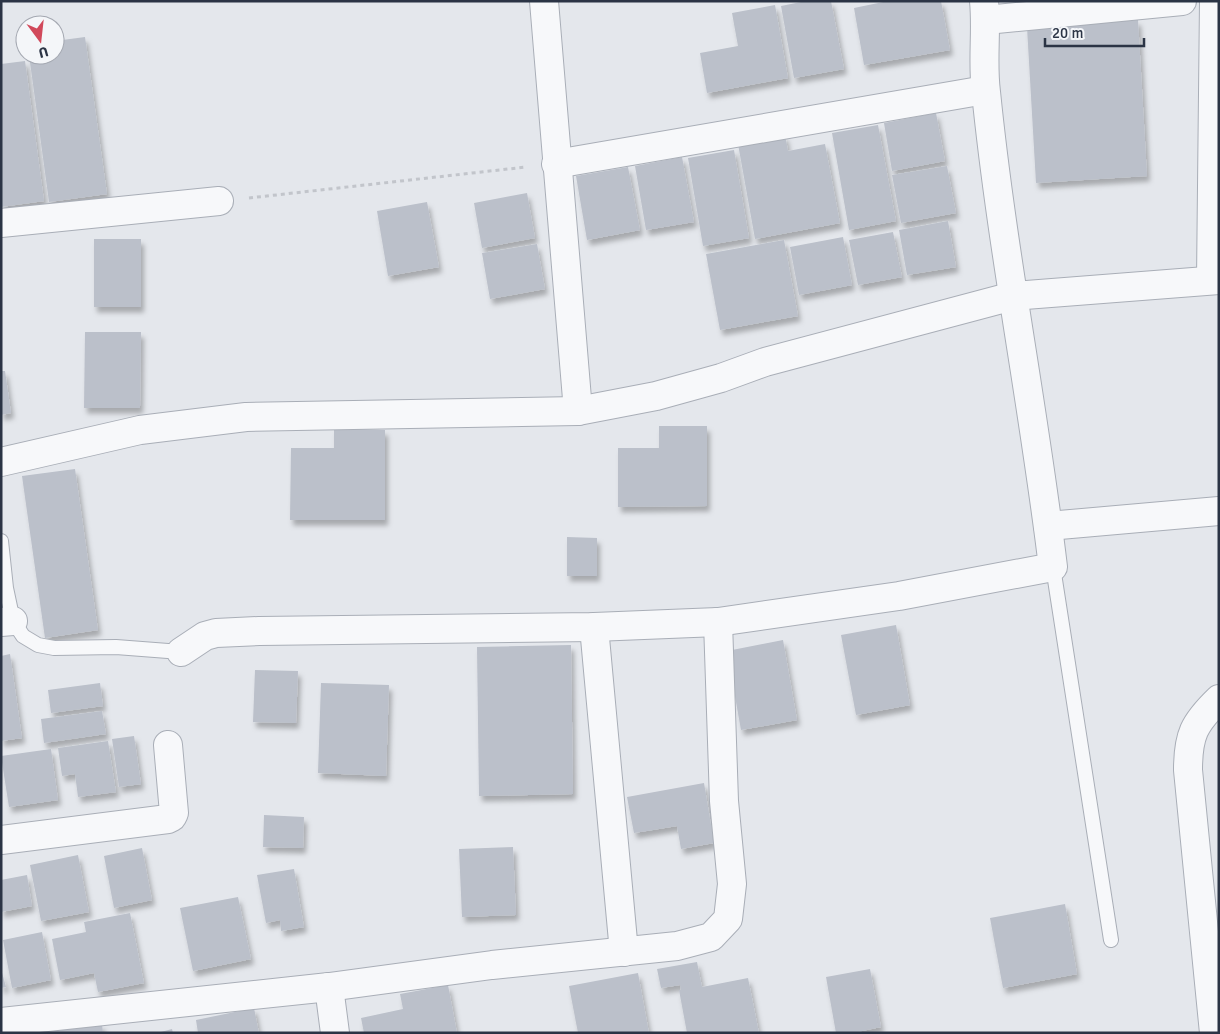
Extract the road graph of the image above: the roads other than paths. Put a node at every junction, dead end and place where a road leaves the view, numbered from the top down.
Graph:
1 (544, 1) edge
2 (1182, 1) edge
3 (1214, 1) edge
4 (985, 11) edge
5 (985, 90) junction
6 (556, 164) junction
7 (219, 201) road end
8 (1, 223) edge
9 (1215, 280) edge
10 (1013, 296) junction
11 (578, 411) junction
12 (1, 462) edge
13 (1219, 511) edge
14 (1048, 526) junction
15 (1, 541) edge
16 (1053, 567) junction
17 (7, 621) edge
18 (718, 622) junction
19 (594, 627) junction
20 (181, 652) joint
21 (1219, 699) edge
22 (168, 745) dead end
23 (1, 840) edge
24 (1111, 940) dead end
25 (624, 952) junction
26 (329, 987) junction
27 (1, 1022) edge
28 (108, 1022) edge
29 (335, 1033) edge
30 (1214, 1033) edge

1 - 6 street
2 - 4 street
3 - 9 street
4 - 5 street
5 - 6 street
5 - 10 street
6 - 11 street
7 - 8 street
9 - 10 street
10 - 11 street
10 - 14 street
11 - 12 street
13 - 14 street
14 - 16 street
15 - 17 lane
16 - 18 street
16 - 24 lane
17 - 20 lane
18 - 19 street
18 - 25 street
19 - 20 street
19 - 25 street
21 - 30 street
22 - 23 street
25 - 26 street
26 - 28 street
26 - 29 street
27 - 28 street

